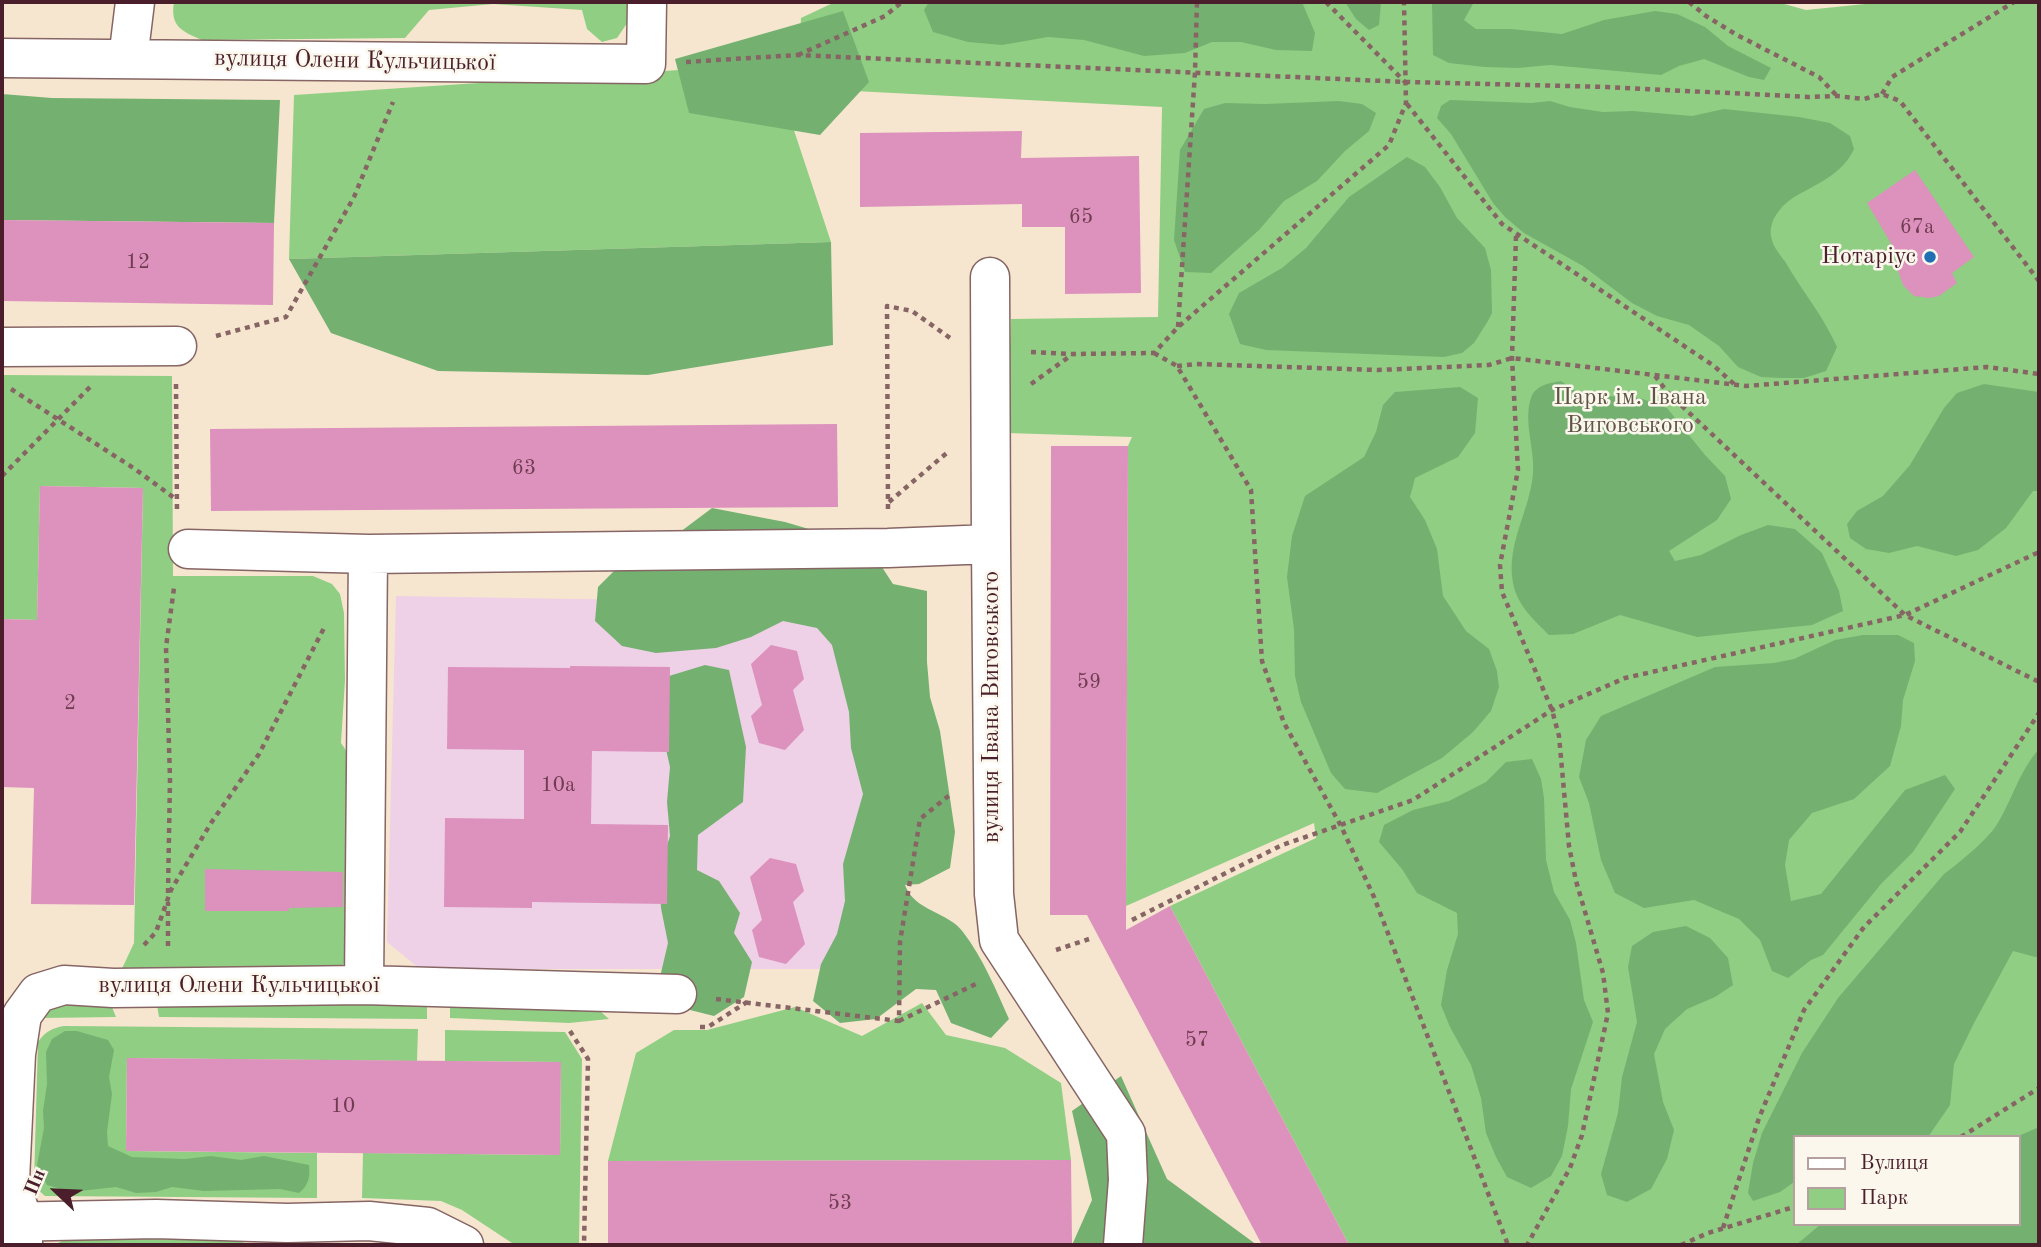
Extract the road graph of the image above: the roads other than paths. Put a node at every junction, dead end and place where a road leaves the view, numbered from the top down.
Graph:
1 (135, 2) edge
2 (647, 2) edge
3 (2, 58) edge
4 (128, 59) junction
5 (990, 277) dead end
6 (177, 346) road end
7 (2, 347) edge
8 (991, 544) junction
9 (183, 549) road end
10 (368, 554) junction
11 (364, 985) junction
12 (677, 994) road end
13 (16, 1230) edge
14 (286, 1234) edge
15 (464, 1245) edge
16 (1123, 1245) edge

1 - 4 lane
2 - 4 lane, вулиця Олени Кульчицької
3 - 4 lane, вулиця Олени Кульчицької
5 - 8 lane
6 - 7 lane
8 - 10 lane, вулиця Івана Виговського
8 - 16 lane, вулиця Івана Виговського
9 - 10 lane, вулиця Івана Виговського
10 - 11 lane
11 - 12 lane, вулиця Олени Кульчицької
11 - 13 lane, вулиця Олени Кульчицької
13 - 14 lane, вулиця Олени Кульчицької
14 - 15 lane, вулиця Олени Кульчицької

